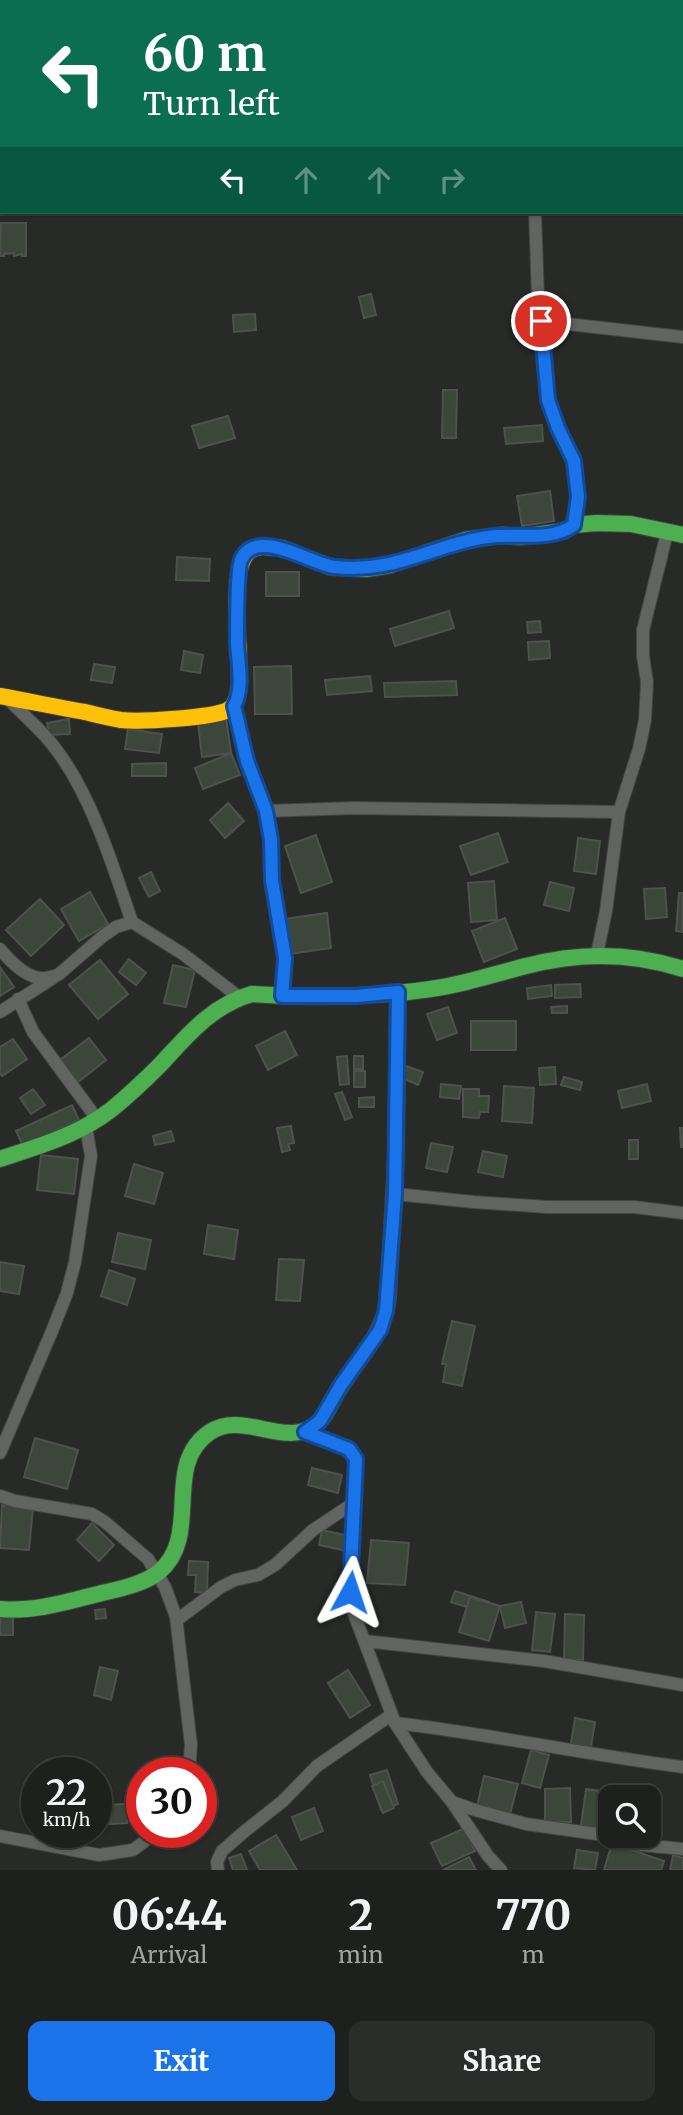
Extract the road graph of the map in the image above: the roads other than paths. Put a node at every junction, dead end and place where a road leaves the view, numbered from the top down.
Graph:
1 (535, 214) edge
2 (541, 321) junction
3 (683, 337) edge
4 (574, 525) junction
5 (675, 534) edge
6 (3, 697) edge
7 (234, 706) junction
8 (266, 811) junction
9 (619, 812) junction
10 (132, 922) junction
11 (0, 949) edge
12 (597, 954) junction
13 (683, 969) edge
14 (58, 975) junction
15 (398, 992) junction
16 (282, 996) junction
17 (239, 997) junction
18 (18, 999) junction
19 (0, 1012) edge
20 (92, 1123) junction
21 (0, 1159) edge
22 (395, 1194) junction
23 (683, 1213) edge
24 (305, 1432) junction
25 (0, 1452) edge
26 (0, 1496) edge
27 (355, 1502) junction
28 (158, 1574) junction
29 (0, 1609) edge
30 (177, 1620) junction
31 (365, 1641) junction
32 (683, 1685) edge
33 (393, 1719) junction
34 (190, 1757) edge
35 (683, 1767) edge
36 (452, 1802) junction
37 (0, 1836) edge
38 (136, 1848) edge
39 (683, 1849) edge
40 (218, 1870) edge
41 (501, 1870) edge

1 - 2 street
2 - 3 street
2 - 4 street
4 - 5 street
4 - 7 street
5 - 9 street
6 - 7 street
6 - 10 street
7 - 8 street
8 - 9 street
8 - 16 street
9 - 12 street
10 - 14 street
10 - 17 street
11 - 14 street
12 - 13 street
12 - 15 street
14 - 18 street
15 - 16 street
15 - 22 street
16 - 17 street
17 - 20 street
18 - 19 street
18 - 20 street
20 - 21 street
20 - 25 street
22 - 23 street
22 - 24 street
24 - 27 street
24 - 28 street
26 - 28 street
27 - 30 street
27 - 31 street
28 - 29 street
28 - 30 street
30 - 34 street
31 - 32 street
31 - 33 street
33 - 35 street
33 - 36 street
33 - 40 street
36 - 39 street
36 - 41 street
37 - 38 street

